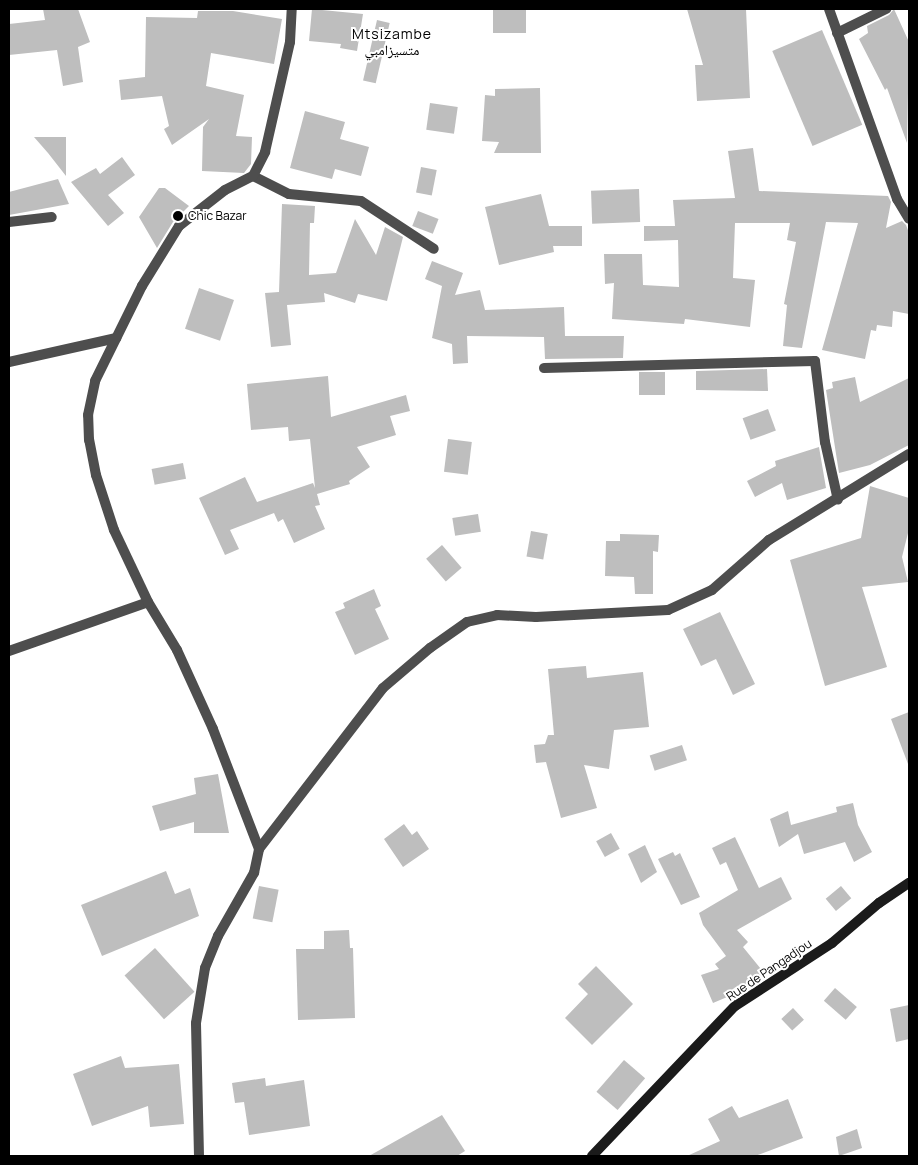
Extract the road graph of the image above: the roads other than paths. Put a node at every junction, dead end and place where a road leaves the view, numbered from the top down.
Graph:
1 (292, 9) edge
2 (829, 9) edge
3 (886, 9) edge
4 (837, 33) junction
5 (253, 176) junction
6 (52, 217) dead end
7 (909, 219) edge
8 (9, 222) edge
9 (434, 249) dead end
10 (116, 338) junction
11 (9, 362) edge
12 (544, 368) dead end
13 (909, 454) edge
14 (838, 500) junction
15 (148, 602) junction
16 (9, 651) edge
17 (259, 849) junction
18 (909, 883) edge
19 (199, 1156) edge
20 (592, 1156) edge

1 - 5 street
2 - 4 street
3 - 4 street
4 - 7 street
5 - 9 street
5 - 10 street
6 - 8 street
10 - 11 street
10 - 15 street
12 - 14 street
13 - 14 street
14 - 17 street
15 - 16 street
15 - 17 street
17 - 19 street
18 - 20 main road, Rue de Pangadjou

